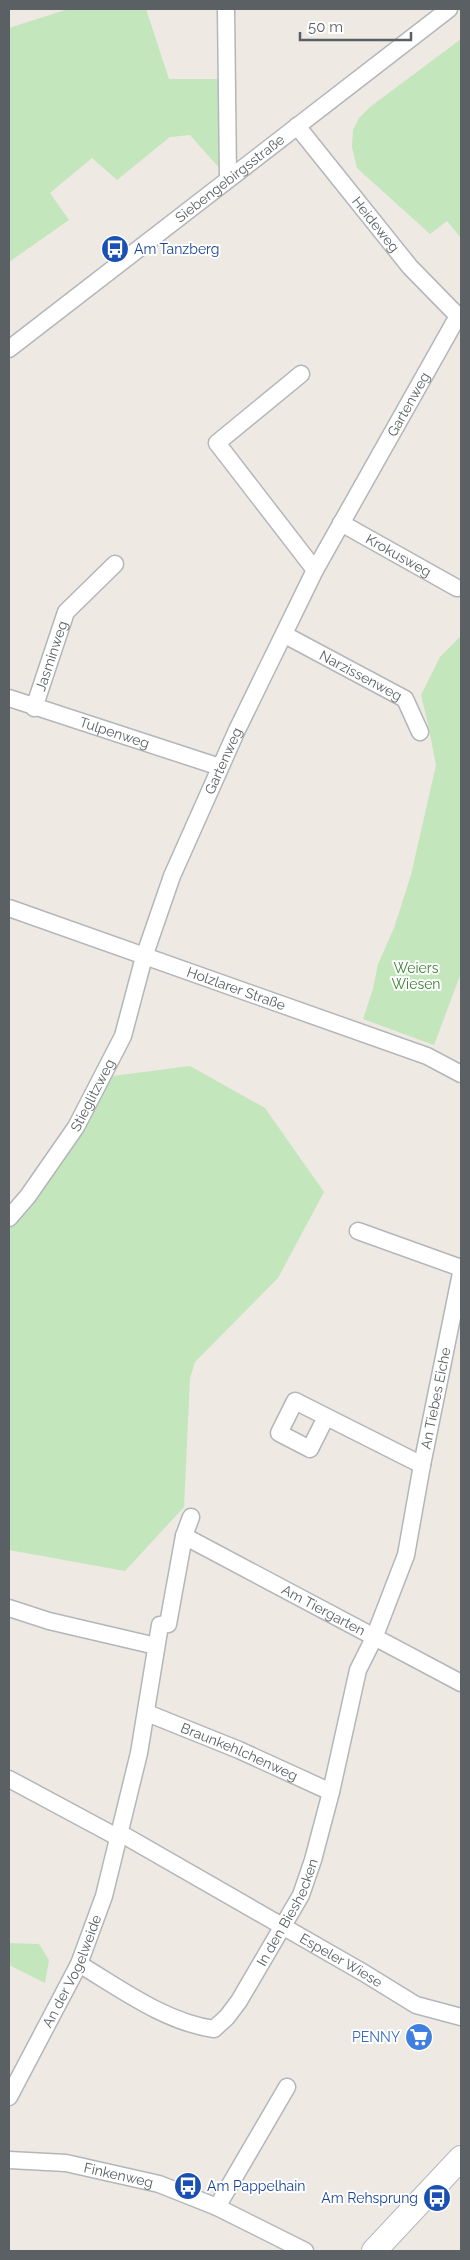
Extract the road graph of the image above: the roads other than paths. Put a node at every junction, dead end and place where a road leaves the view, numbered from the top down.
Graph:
1 (226, 9) edge
2 (449, 9) edge
3 (297, 126) junction
4 (228, 178) junction
5 (459, 317) edge
6 (9, 349) edge
7 (301, 374) dead end
8 (340, 523) junction
9 (115, 564) dead end
10 (315, 570) junction
11 (457, 588) dead end
12 (285, 635) junction
13 (9, 698) edge
14 (34, 708) junction
15 (420, 732) dead end
16 (220, 767) junction
17 (9, 908) edge
18 (144, 957) junction
19 (461, 1074) edge
20 (9, 1218) edge
21 (358, 1231) dead end
22 (461, 1268) edge
23 (461, 1273) edge
24 (326, 1417) dead end
25 (422, 1465) junction
26 (191, 1517) dead end
27 (184, 1540) junction
28 (9, 1608) edge
29 (374, 1638) junction
30 (156, 1646) junction
31 (461, 1683) edge
32 (147, 1713) junction
33 (9, 1778) edge
34 (330, 1792) junction
35 (119, 1836) junction
36 (283, 1926) junction
37 (79, 1964) junction
38 (461, 2017) edge
39 (287, 2087) dead end
40 (9, 2097) edge
41 (461, 2158) edge
42 (9, 2160) edge
43 (217, 2207) junction
44 (305, 2251) edge
45 (374, 2251) edge

1 - 4 street
2 - 3 street, Siebengebirgsstraße
3 - 4 street, Siebengebirgsstraße
3 - 5 street, Heideweg
4 - 6 street, Siebengebirgsstraße
5 - 8 street, Gartenweg
7 - 10 street
8 - 10 street, Gartenweg
8 - 11 street, Krokusweg
9 - 14 street, Jasminweg
10 - 12 street, Gartenweg
12 - 15 street, Narzissenweg
12 - 16 street, Gartenweg
13 - 14 street, Tulpenweg
14 - 16 street, Tulpenweg
16 - 18 street, Gartenweg
17 - 18 street, Holzlarer Straße
18 - 19 street, Holzlarer Straße
18 - 20 street, Stieglitzweg
21 - 22 street
23 - 25 street, An Tiebes Eiche
24 - 25 street, An Tiebes Eiche
25 - 29 street, An Tiebes Eiche
26 - 27 street
27 - 29 street, Am Tiergarten
27 - 30 street, An der Vogelweide
28 - 30 street
29 - 31 street, Am Tiergarten
29 - 34 street, In den Bieshecken
30 - 32 street, An der Vogelweide
32 - 34 street, Braunkehlchenweg
32 - 35 street, An der Vogelweide
33 - 35 street
34 - 36 street, In den Bieshecken
35 - 36 street, Espeler Wiese
35 - 37 street, An der Vogelweide
36 - 37 street, In den Bieshecken
36 - 38 street, Espeler Wiese
37 - 40 street, An der Vogelweide
39 - 43 street
41 - 45 main road
42 - 43 street, Finkenweg
43 - 44 street, Finkenweg

